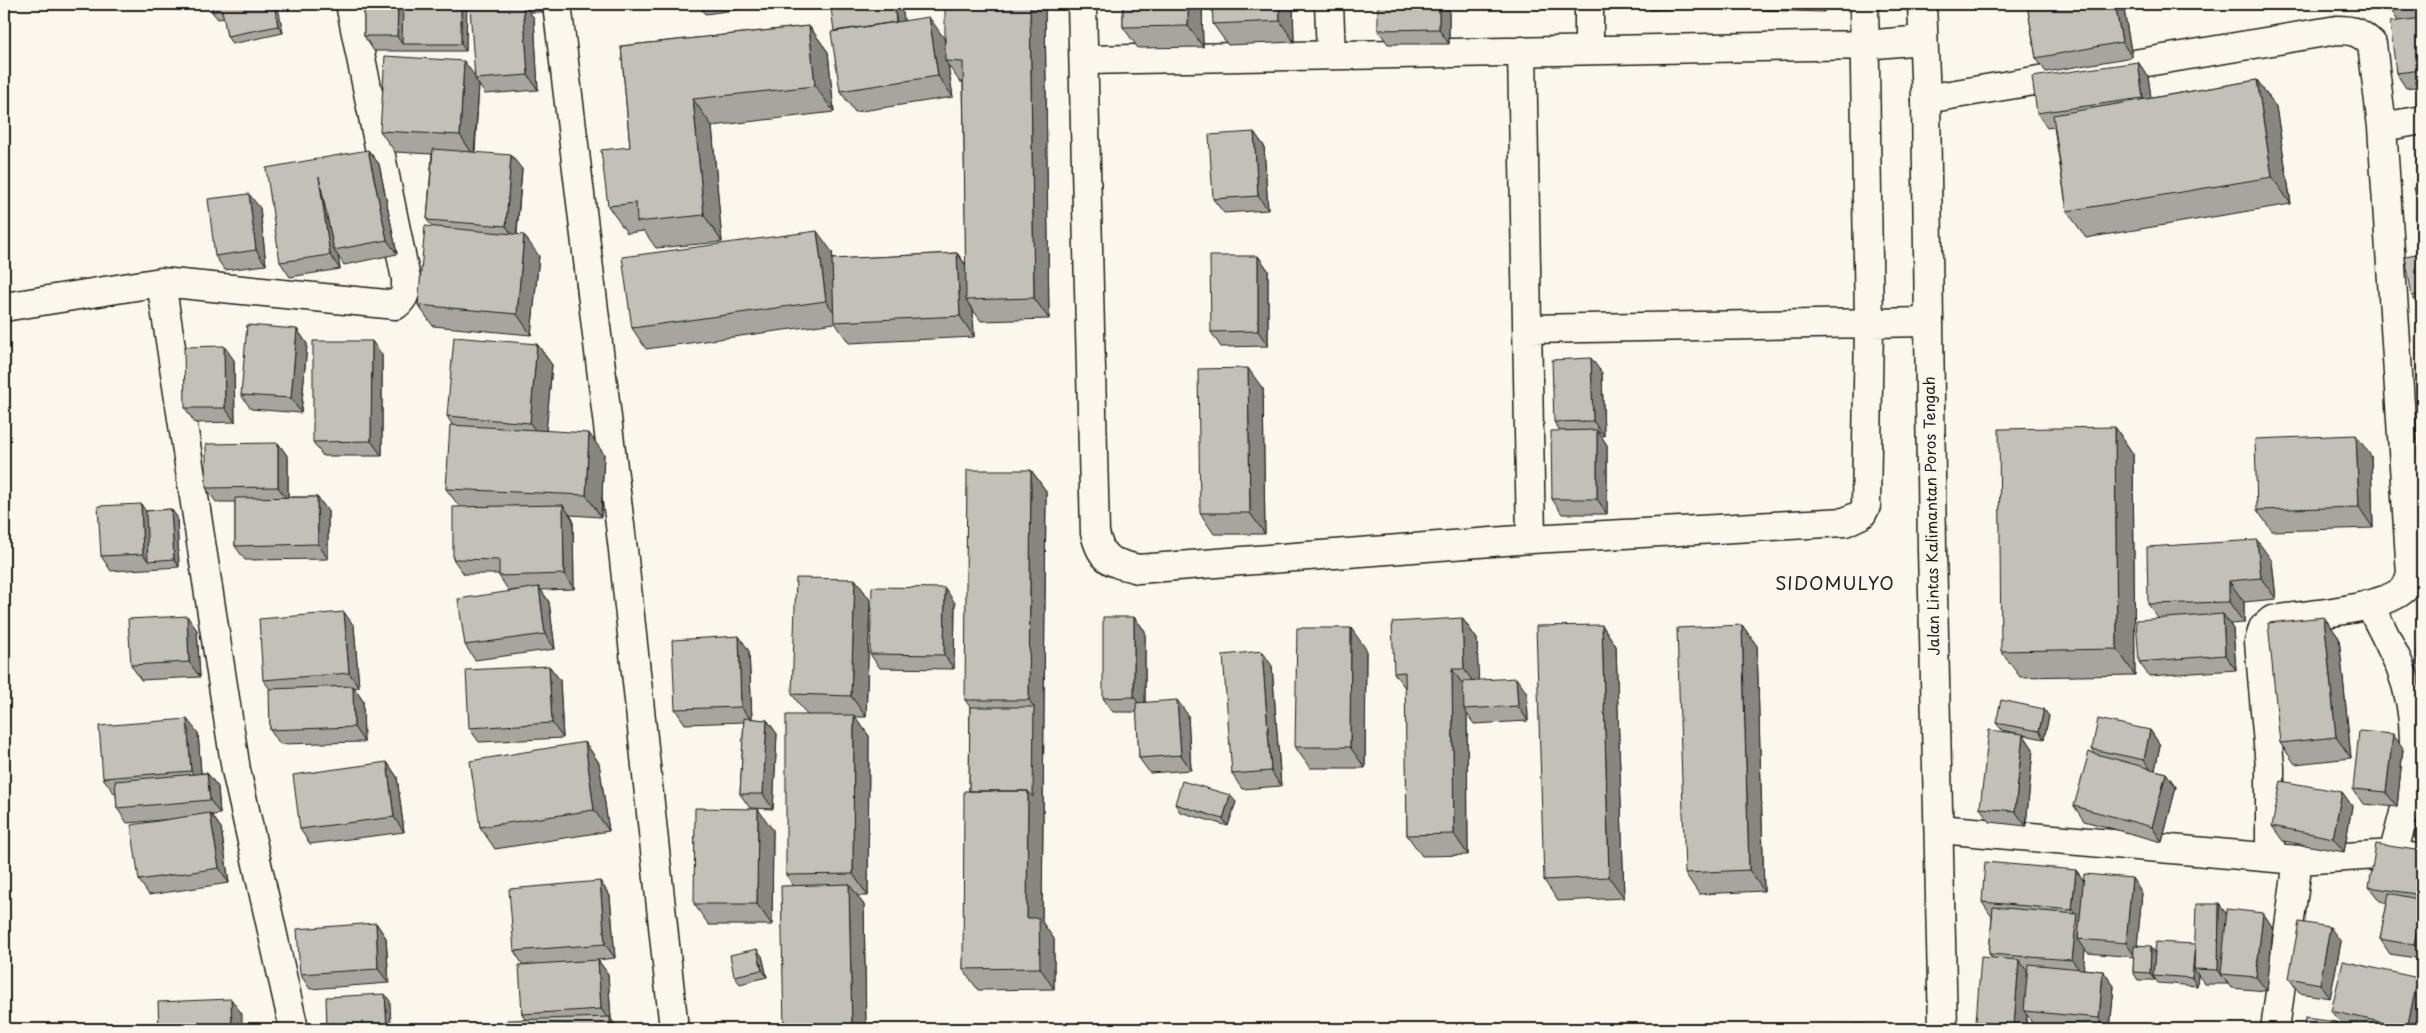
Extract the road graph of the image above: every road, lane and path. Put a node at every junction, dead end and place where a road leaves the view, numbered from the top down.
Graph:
1 (350, 4) edge
2 (557, 4) edge
3 (1082, 4) edge
4 (1330, 4) edge
5 (1589, 4) edge
6 (1864, 4) edge
7 (1922, 4) edge
8 (1923, 40) junction
9 (1864, 45) junction
10 (1589, 50) junction
11 (1522, 51) junction
12 (1331, 55) junction
13 (1084, 60) junction
14 (1926, 99) junction
15 (2422, 120) edge
16 (2382, 127) junction
17 (160, 282) junction
18 (4, 307) edge
19 (1928, 322) junction
20 (1869, 324) junction
21 (1528, 329) junction
22 (1531, 539) junction
23 (2370, 605) junction
24 (1939, 829) junction
25 (2393, 854) junction
26 (2270, 857) junction
27 (2422, 859) edge
28 (2298, 860) junction
29 (294, 1029) edge
30 (674, 1029) edge
31 (1943, 1029) edge
32 (2275, 1029) edge

1 - 17 main road
2 - 30 main road
3 - 13 main road
4 - 12 main road
5 - 10 main road
6 - 9 main road
7 - 8 main road, Jalan Lintas Kalimantan Poros Tengah
8 - 9 main road
8 - 14 main road, Jalan Lintas Kalimantan Poros Tengah
9 - 10 main road
9 - 20 main road
10 - 11 main road
11 - 12 main road
11 - 21 main road
12 - 13 main road
13 - 22 main road
14 - 16 main road
14 - 19 main road, Jalan Lintas Kalimantan Poros Tengah
15 - 16 main road
16 - 23 main road
17 - 18 main road
17 - 29 main road
19 - 20 main road
19 - 24 main road, Jalan Lintas Kalimantan Poros Tengah
20 - 21 main road
20 - 22 main road
21 - 22 main road
23 - 25 main road
23 - 26 main road
24 - 26 main road
24 - 31 main road, Jalan Lintas Kalimantan Poros Tengah
25 - 27 main road
25 - 28 main road
26 - 28 main road
28 - 32 main road

